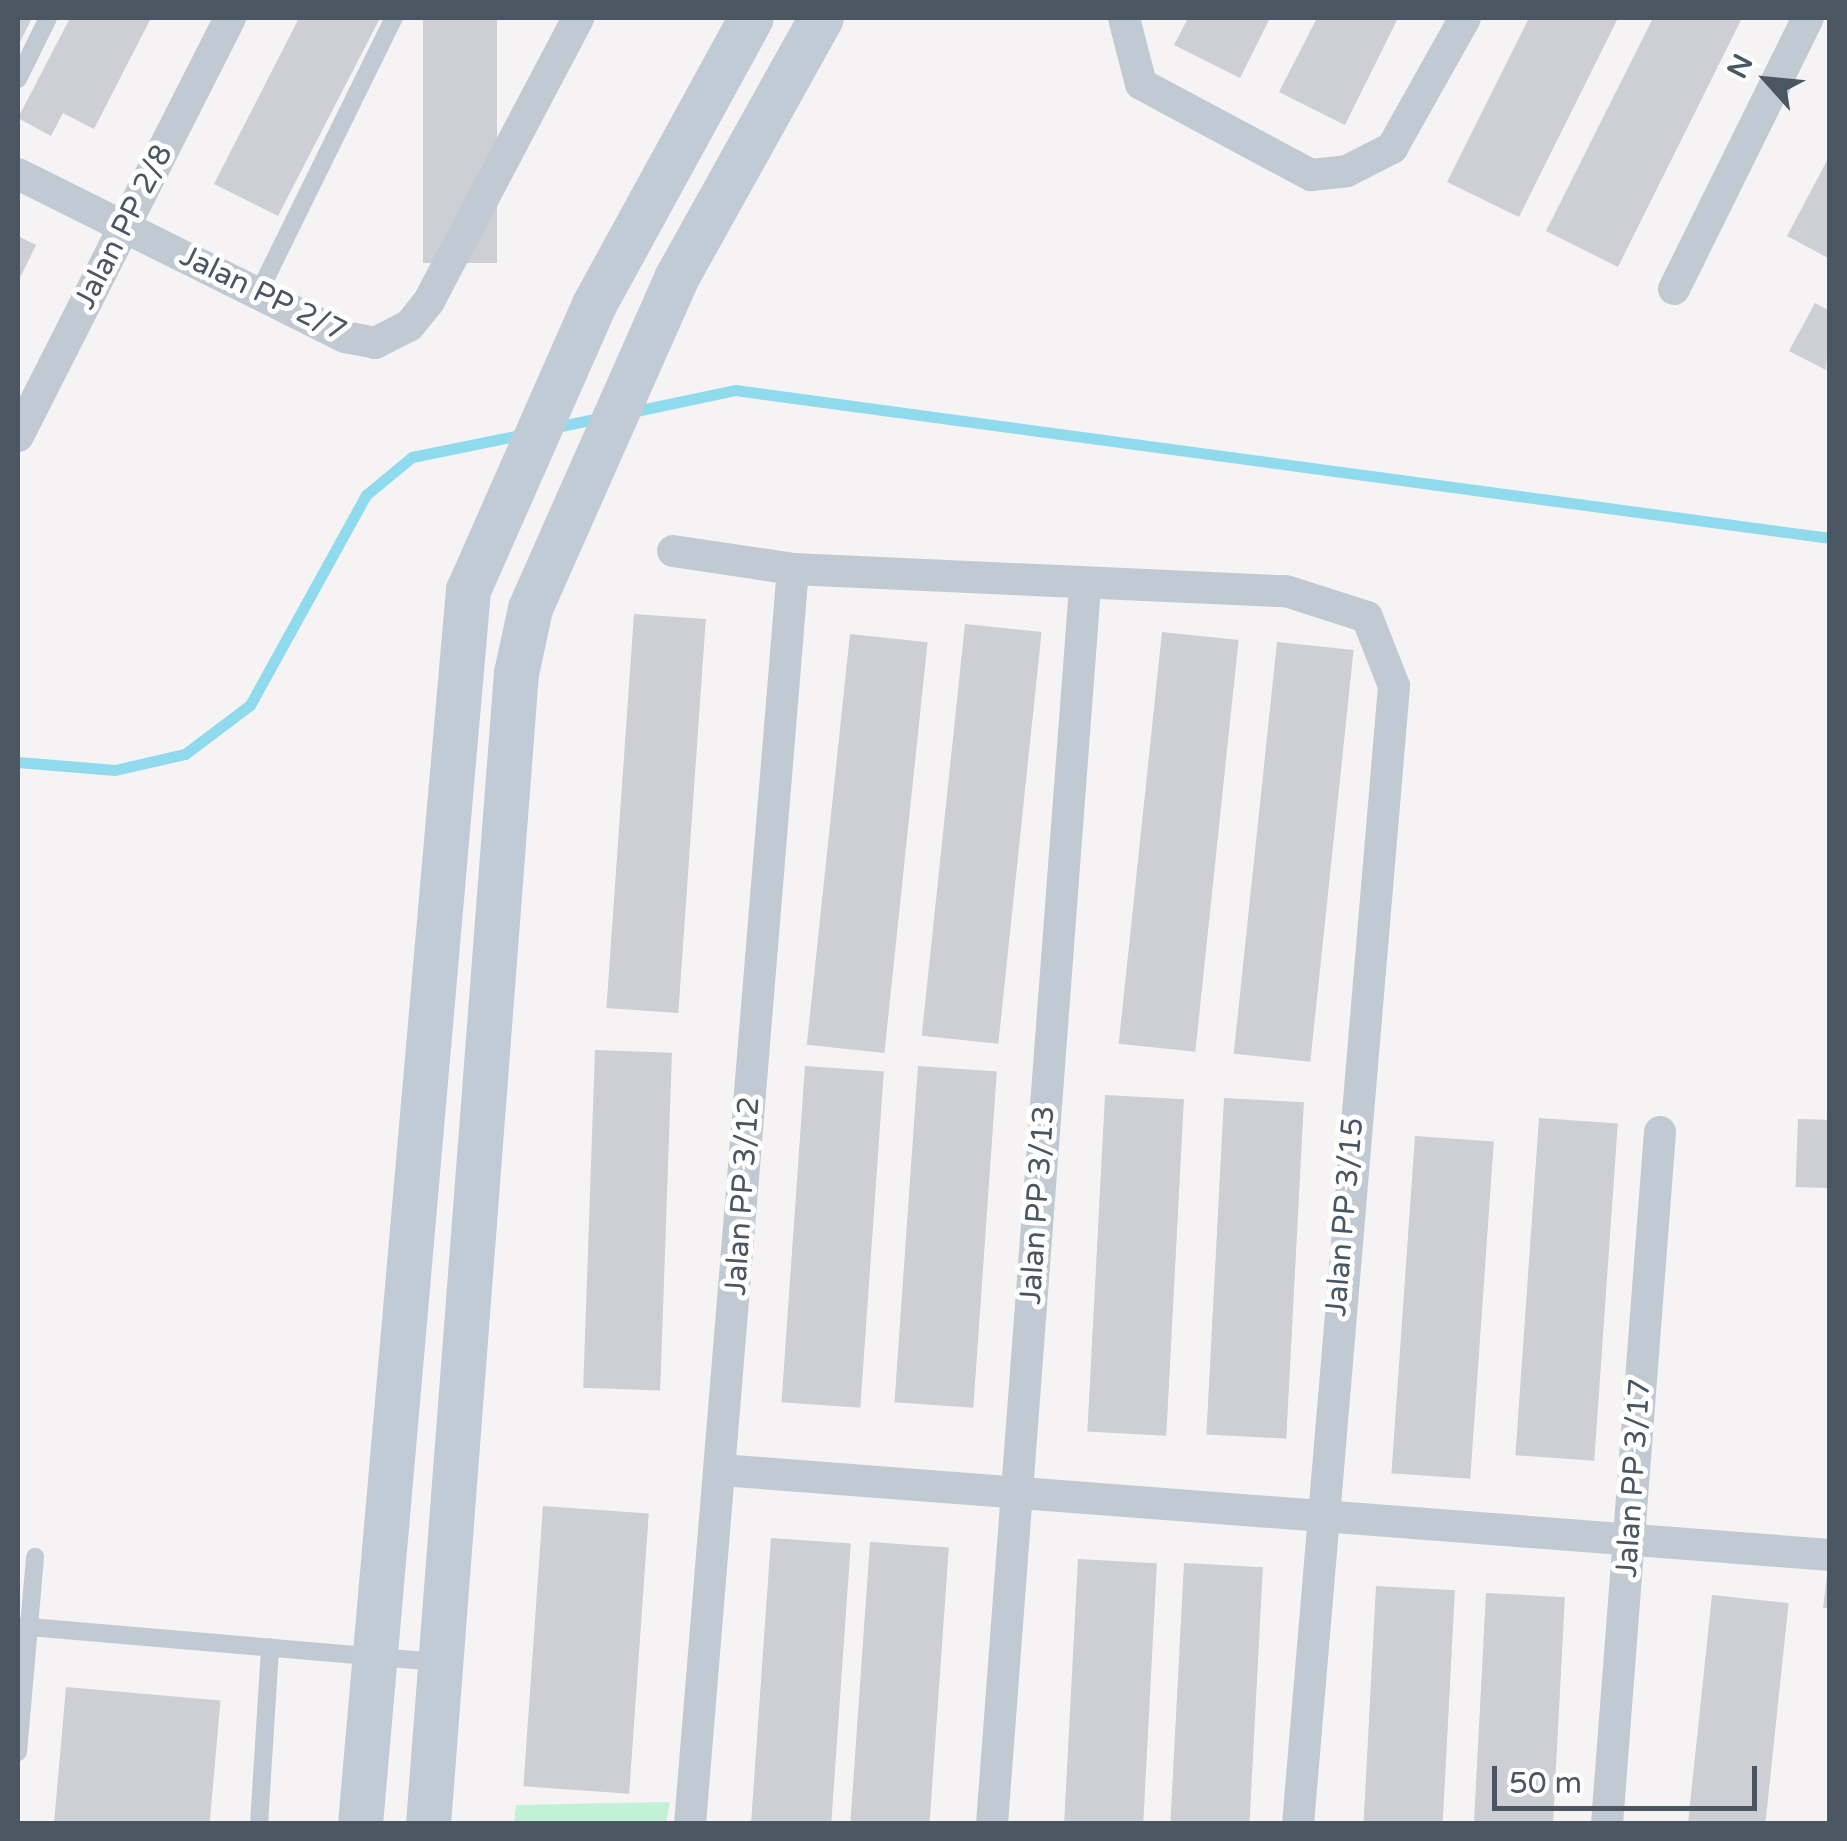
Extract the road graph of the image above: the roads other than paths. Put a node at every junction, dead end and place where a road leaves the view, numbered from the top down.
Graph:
1 (48, 18) edge
2 (230, 18) edge
3 (394, 18) edge
4 (578, 18) edge
5 (751, 18) edge
6 (1124, 18) edge
7 (1464, 18) edge
8 (1808, 18) edge
9 (818, 19) edge
10 (18, 79) edge
11 (18, 174) edge
12 (124, 226) junction
13 (1674, 289) dead end
14 (258, 294) junction
15 (18, 436) edge
16 (673, 551) dead end
17 (794, 569) junction
18 (1085, 587) junction
19 (1660, 1132) dead end
20 (721, 1470) junction
21 (1017, 1493) junction
22 (1320, 1516) junction
23 (1629, 1540) junction
24 (1830, 1555) edge
25 (35, 1557) dead end
26 (23, 1626) edge
27 (270, 1647) junction
28 (374, 1656) junction
29 (440, 1662) junction
30 (18, 1752) edge
31 (259, 1824) edge
32 (360, 1824) edge
33 (428, 1824) edge
34 (690, 1824) edge
35 (992, 1824) edge
36 (1298, 1824) edge
37 (1607, 1824) edge

1 - 10 lane
2 - 12 street, Jalan PP 2/8
3 - 14 lane
4 - 14 street, Jalan PP 2/7
5 - 28 main road
6 - 7 street
8 - 13 street
9 - 29 main road
11 - 12 street, Jalan PP 2/7
12 - 14 street, Jalan PP 2/7
12 - 15 street, Jalan PP 2/8
16 - 17 street
17 - 18 street
17 - 20 street, Jalan PP 3/12
18 - 21 street, Jalan PP 3/13
18 - 22 street, Jalan PP 3/15
19 - 23 street, Jalan PP 3/17
20 - 21 street
20 - 34 street, Jalan PP 3/12
21 - 22 street
21 - 35 street, Jalan PP 3/13
22 - 23 street
22 - 36 street, Jalan PP 3/15
23 - 24 street
23 - 37 street, Jalan PP 3/17
25 - 26 lane
26 - 27 lane
26 - 30 lane
27 - 28 lane
27 - 31 lane
28 - 29 lane
28 - 32 main road
29 - 33 main road

